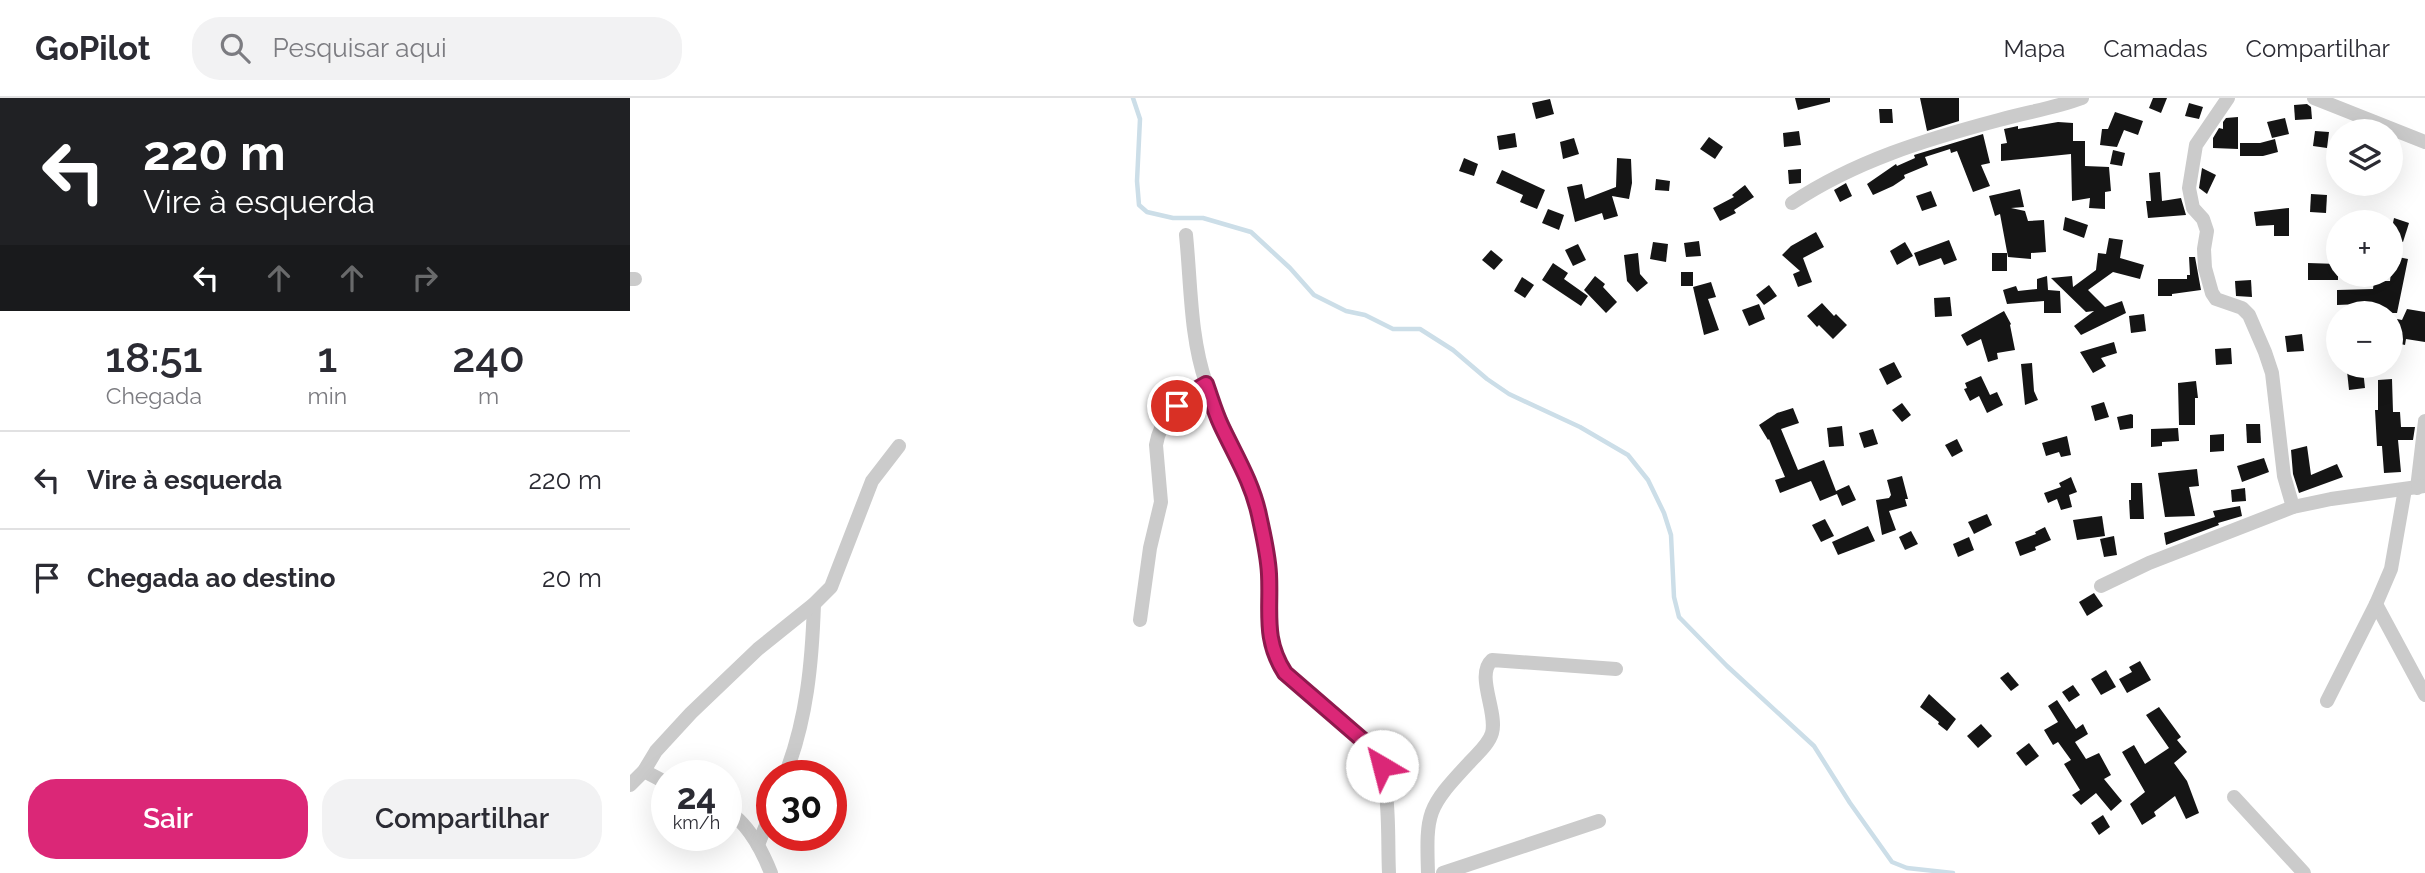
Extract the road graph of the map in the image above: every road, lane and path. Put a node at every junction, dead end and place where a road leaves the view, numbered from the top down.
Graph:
1 (2082, 98) edge
2 (2228, 98) edge
3 (2314, 98) edge
4 (2425, 142) edge
5 (1792, 202) dead end
6 (1186, 235) dead end
7 (1206, 384) junction
8 (2425, 421) edge
9 (899, 446) dead end
10 (2415, 488) edge
11 (2293, 507) junction
12 (2101, 586) dead end
13 (814, 604) junction
14 (2376, 604) junction
15 (1140, 620) dead end
16 (1616, 669) dead end
17 (2425, 695) edge
18 (2327, 701) dead end
19 (791, 760) edge
20 (644, 771) junction
21 (651, 775) edge
22 (630, 785) edge
23 (2234, 797) dead end
24 (1599, 821) dead end
25 (742, 824) edge
26 (756, 842) edge
27 (761, 851) edge
28 (771, 873) edge
29 (1389, 873) edge
30 (1428, 873) edge
31 (1443, 873) edge
32 (2304, 873) edge

1 - 5 street
2 - 11 street
3 - 4 street
6 - 7 street
7 - 15 street
7 - 29 street
8 - 10 street
9 - 13 street
10 - 11 street
10 - 14 street
11 - 12 street
13 - 19 street
13 - 20 street
14 - 17 street
14 - 18 street
16 - 30 street
20 - 21 street
20 - 22 street
23 - 32 street
24 - 31 street
25 - 26 street
27 - 28 street

